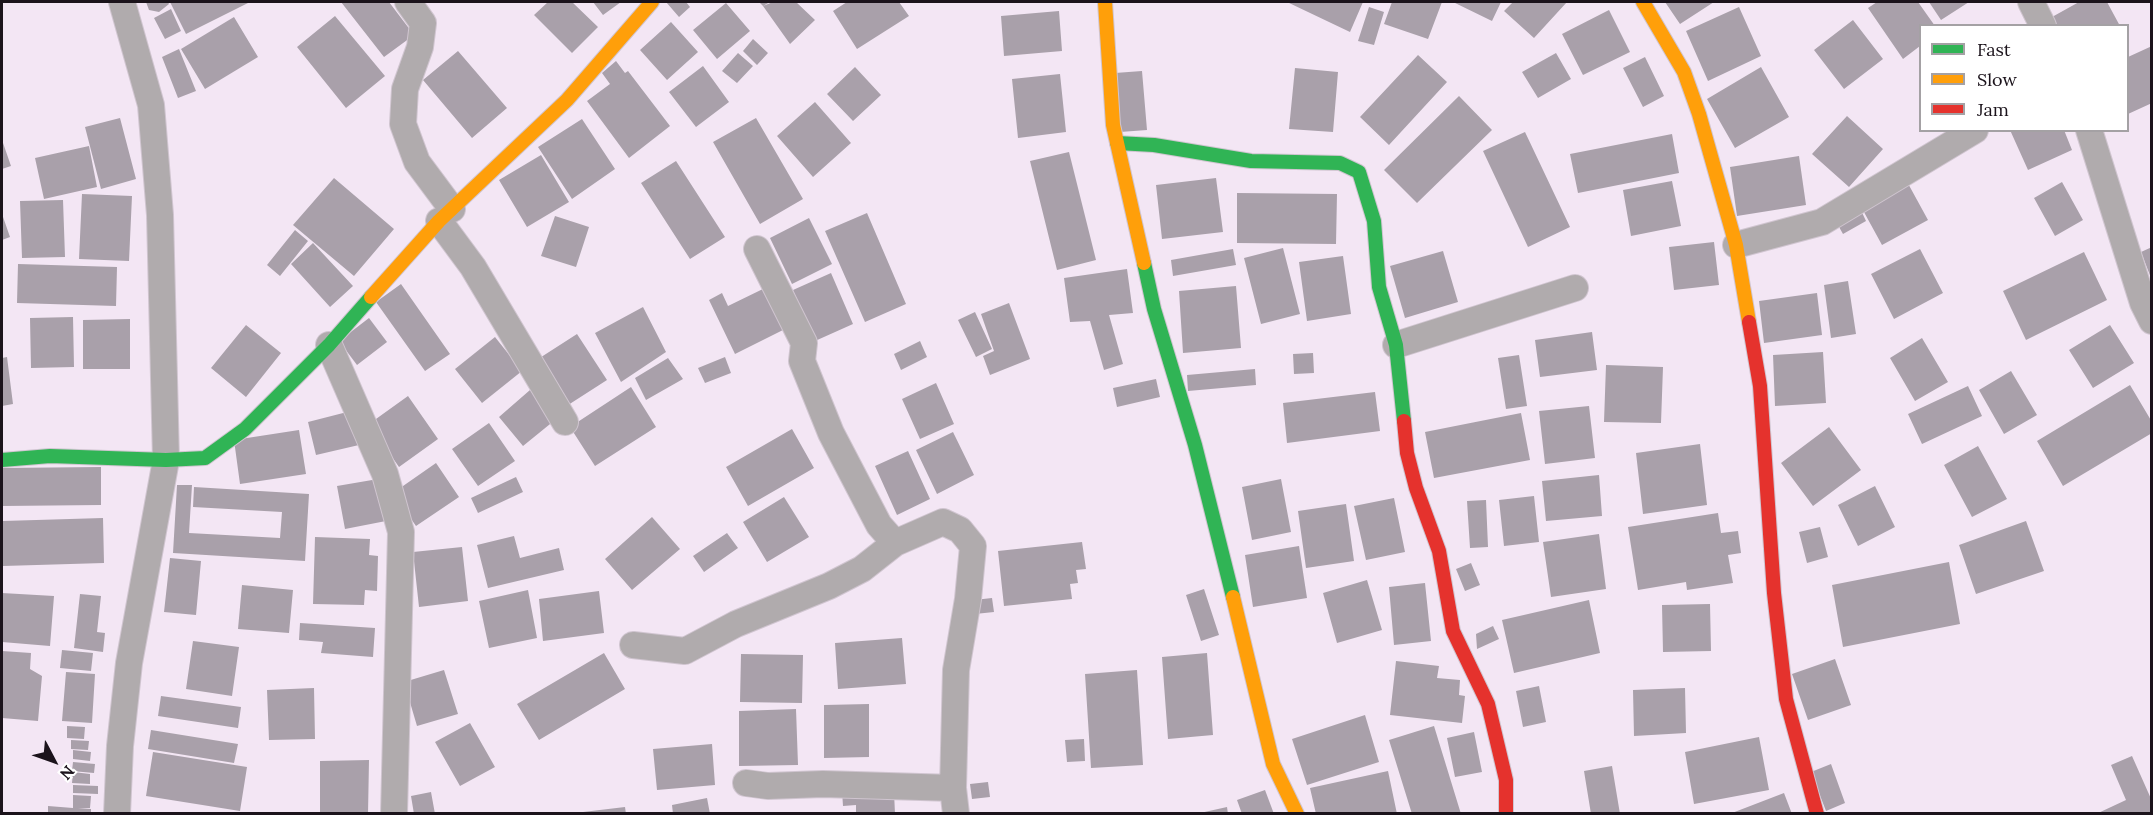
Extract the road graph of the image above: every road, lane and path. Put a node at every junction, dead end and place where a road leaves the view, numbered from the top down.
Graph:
1 (122, 2) edge
2 (408, 2) edge
3 (652, 2) edge
4 (1105, 2) edge
5 (1643, 2) edge
6 (2031, 2) edge
7 (2042, 24) edge
8 (1972, 132) edge
9 (2090, 132) edge
10 (1117, 143) junction
11 (446, 215) junction
12 (1736, 245) junction
13 (757, 249) dead end
14 (1575, 288) dead end
15 (2151, 321) edge
16 (329, 345) junction
17 (1396, 345) junction
18 (565, 422) dead end
19 (2, 460) edge
20 (166, 460) junction
21 (895, 543) junction
22 (633, 645) dead end
23 (746, 783) dead end
24 (953, 788) junction
25 (117, 813) edge
26 (394, 813) edge
27 (956, 813) edge
28 (1297, 813) edge
29 (1506, 813) edge
30 (1817, 813) edge

1 - 20 street
2 - 11 street
3 - 11 street
4 - 10 street
5 - 12 street
6 - 7 street
8 - 12 street
9 - 15 street
10 - 17 street
10 - 28 street
11 - 16 street
11 - 18 street
12 - 30 street
13 - 21 street
14 - 17 street
16 - 20 street
16 - 26 street
17 - 29 street
19 - 20 street
20 - 25 street
21 - 22 street
21 - 24 street
23 - 24 street
24 - 27 street

